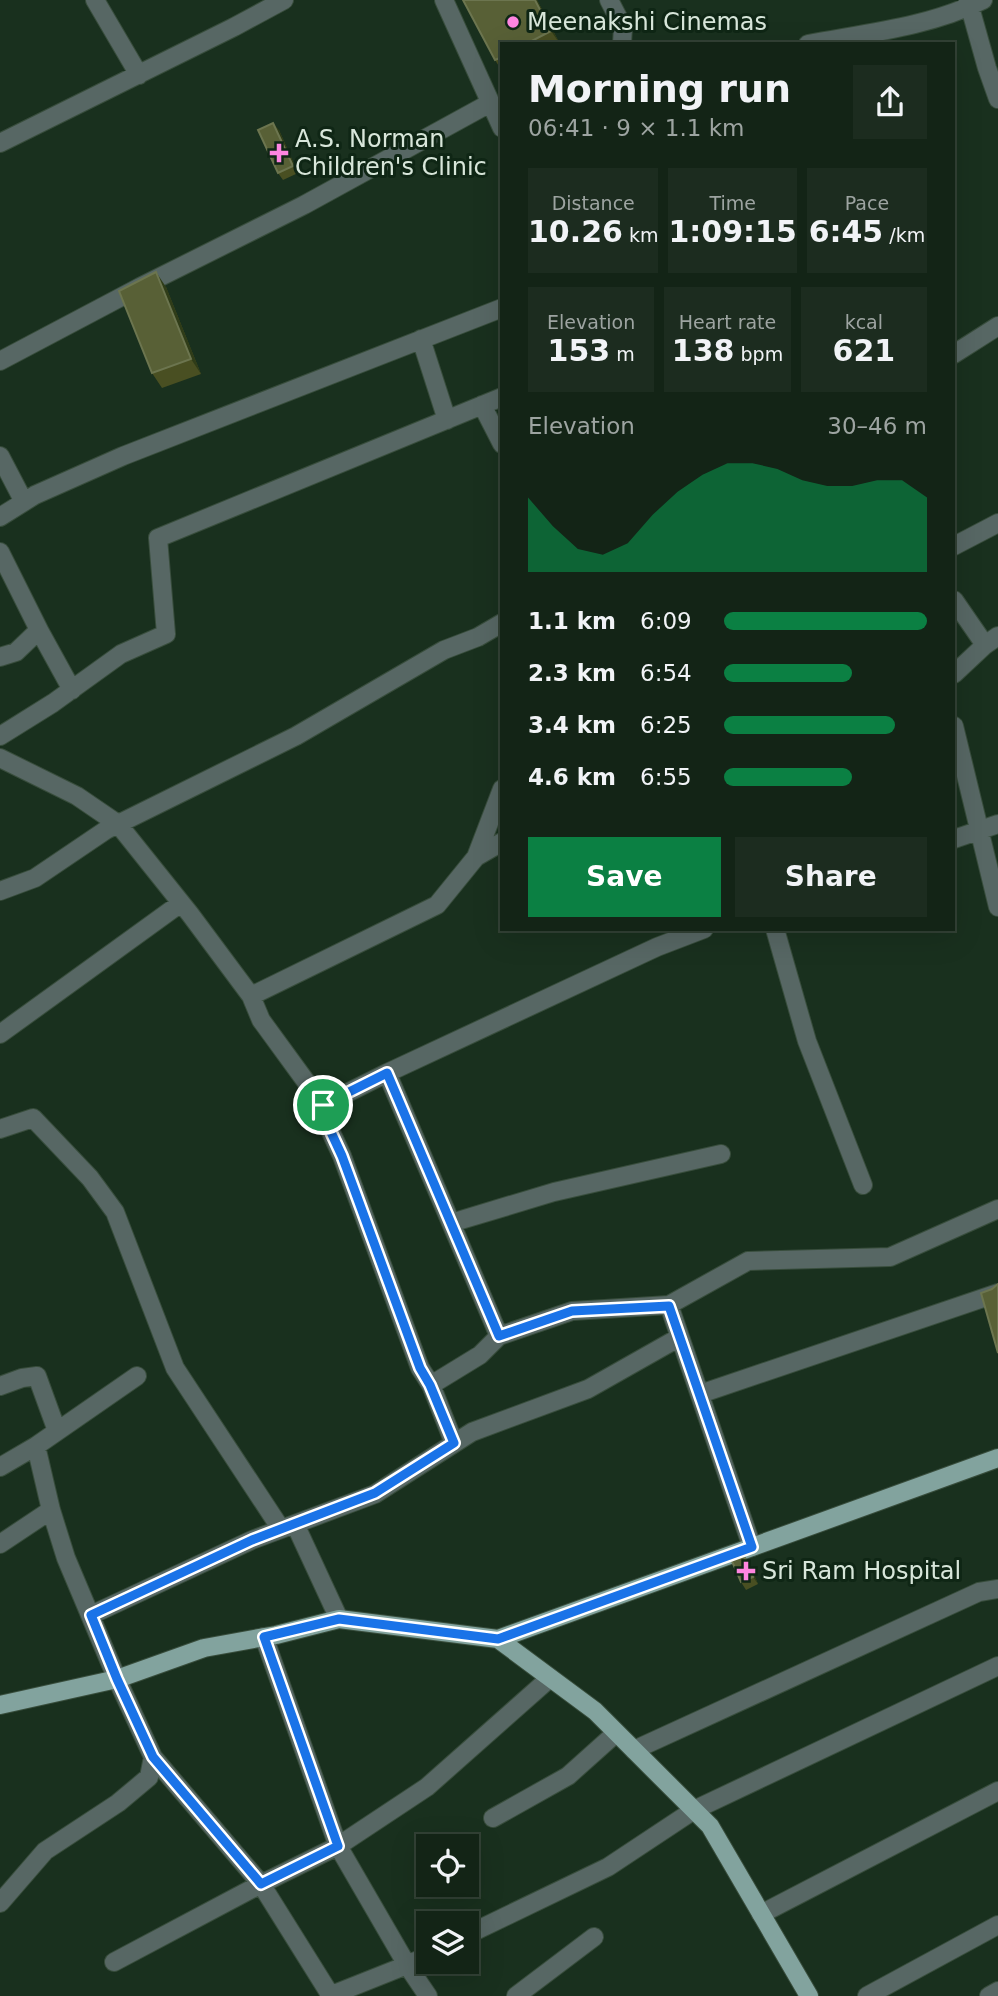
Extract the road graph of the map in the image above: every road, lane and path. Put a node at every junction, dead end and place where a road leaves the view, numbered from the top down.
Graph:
1 (94, 0) edge
2 (284, 0) edge
3 (444, 0) edge
4 (609, 0) edge
5 (974, 2) edge
6 (622, 42) edge
7 (818, 42) edge
8 (993, 65) edge
9 (139, 75) junction
10 (998, 99) edge
11 (491, 103) junction
12 (500, 123) edge
13 (0, 143) edge
14 (500, 308) edge
15 (998, 326) edge
16 (421, 339) junction
17 (955, 353) edge
18 (0, 361) edge
19 (500, 398) edge
20 (482, 405) junction
21 (446, 420) junction
22 (500, 440) edge
23 (0, 456) edge
24 (24, 502) junction
25 (0, 517) edge
26 (998, 523) edge
27 (955, 545) edge
28 (0, 552) edge
29 (955, 601) edge
30 (500, 627) edge
31 (39, 630) junction
32 (991, 641) edge
33 (0, 657) edge
34 (955, 673) edge
35 (72, 690) junction
36 (955, 730) edge
37 (0, 736) edge
38 (0, 758) edge
39 (500, 794) edge
40 (118, 824) junction
41 (998, 824) edge
42 (980, 830) junction
43 (955, 839) edge
44 (500, 843) edge
45 (477, 857) junction
46 (0, 891) edge
47 (181, 903) junction
48 (998, 907) edge
49 (699, 931) edge
50 (776, 931) edge
51 (251, 996) junction
52 (0, 1034) edge
53 (387, 1073) junction
54 (323, 1105) junction
55 (0, 1129) edge
56 (721, 1154) dead end
57 (863, 1185) dead end
58 (998, 1209) edge
59 (451, 1223) junction
60 (998, 1293) edge
61 (669, 1306) junction
62 (499, 1336) junction
63 (680, 1338) junction
64 (137, 1376) dead end
65 (430, 1385) junction
66 (0, 1386) edge
67 (700, 1394) junction
68 (57, 1431) junction
69 (454, 1443) junction
70 (36, 1446) junction
71 (998, 1458) edge
72 (0, 1467) edge
73 (51, 1510) junction
74 (288, 1527) junction
75 (0, 1544) edge
76 (752, 1547) junction
77 (998, 1589) edge
78 (91, 1615) junction
79 (339, 1619) junction
80 (264, 1637) junction
81 (498, 1639) junction
82 (998, 1666) edge
83 (550, 1678) junction
84 (117, 1679) junction
85 (0, 1705) edge
86 (616, 1733) junction
87 (634, 1750) junction
88 (153, 1757) junction
89 (998, 1791) edge
90 (694, 1810) junction
91 (493, 1818) dead end
92 (338, 1846) junction
93 (261, 1884) junction
94 (1, 1898) edge
95 (761, 1914) junction
96 (998, 1925) edge
97 (479, 1929) edge
98 (594, 1937) dead end
99 (416, 1961) edge
100 (114, 1962) dead end
101 (407, 1965) junction
102 (998, 1990) edge
103 (330, 1996) edge
104 (428, 1996) edge
105 (516, 1996) edge
106 (809, 1996) edge
107 (867, 1996) edge
108 (989, 1996) edge

1 - 9 street
2 - 9 street
3 - 11 street
4 - 6 street
5 - 7 street
5 - 8 street
8 - 10 street
9 - 13 street
11 - 12 street
11 - 18 street
14 - 16 street
15 - 17 street
16 - 21 street
16 - 24 street
19 - 20 street
20 - 21 street
20 - 22 street
21 - 35 street
23 - 24 street
24 - 25 street
26 - 27 street
28 - 31 street
29 - 32 street
30 - 40 street
31 - 33 street
31 - 35 street
32 - 34 street
35 - 37 street
36 - 42 street
38 - 40 street
39 - 45 street
40 - 46 street
40 - 47 street
41 - 42 street
42 - 43 street
42 - 48 street
44 - 45 street
45 - 51 street
47 - 51 street
47 - 52 street
49 - 53 street
50 - 57 street
51 - 54 street
53 - 54 street
53 - 59 street
54 - 65 street
55 - 74 street
56 - 59 street
58 - 61 street
59 - 62 street
60 - 67 street
61 - 62 street
61 - 63 street
62 - 65 street
63 - 67 street
63 - 69 street
64 - 68 street
65 - 69 street
66 - 68 street
67 - 76 street
68 - 70 street
69 - 74 street
70 - 72 street
70 - 73 street
71 - 76 main road
73 - 75 street
73 - 78 street
74 - 78 street
74 - 79 street
76 - 81 main road
77 - 87 street
78 - 84 street
79 - 80 main road
79 - 81 main road
80 - 84 main road
80 - 92 street
81 - 83 main road
82 - 90 street
83 - 86 main road
83 - 92 street
84 - 85 main road
84 - 88 street
86 - 87 main road
86 - 91 street
87 - 90 main road
88 - 93 street
88 - 94 street
89 - 95 street
90 - 95 main road
90 - 97 street
92 - 93 street
92 - 101 street
93 - 100 street
93 - 103 street
95 - 106 main road
96 - 107 street
98 - 105 street
99 - 101 street
101 - 103 street
101 - 104 street
102 - 108 street

